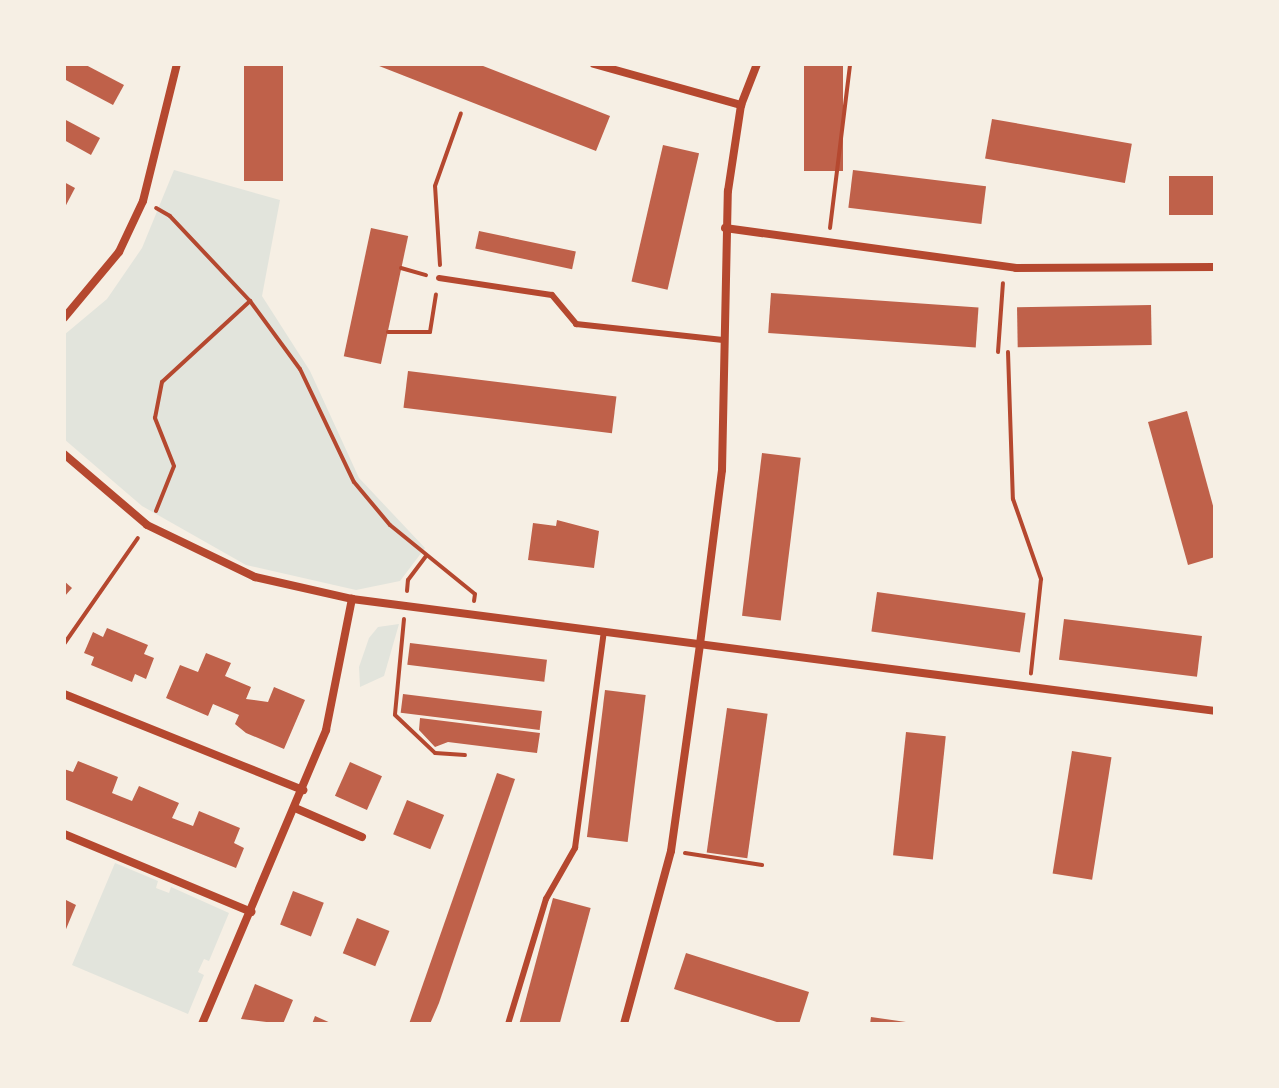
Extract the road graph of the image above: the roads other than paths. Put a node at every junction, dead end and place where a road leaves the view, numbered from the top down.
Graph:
1 (177, 64) edge
2 (594, 64) edge
3 (757, 64) edge
4 (741, 105) junction
5 (725, 228) junction
6 (1215, 267) edge
7 (439, 278) road end
8 (64, 318) edge
9 (723, 340) junction
10 (64, 454) edge
11 (352, 599) junction
12 (604, 632) junction
13 (700, 644) junction
14 (64, 694) edge
15 (1215, 711) edge
16 (303, 790) junction
17 (295, 808) junction
18 (64, 834) edge
19 (362, 837) dead end
20 (251, 912) junction
21 (625, 1022) edge
22 (202, 1024) edge
23 (508, 1024) edge
24 (637, 1024) edge

1 - 8 street
2 - 4 street
3 - 4 street
4 - 5 street
5 - 6 street
5 - 9 street
7 - 9 lane
9 - 13 street
10 - 11 street
11 - 12 street
11 - 16 street
12 - 13 street
12 - 23 lane
13 - 15 street
13 - 21 street
14 - 16 street
16 - 17 street
17 - 19 street
17 - 20 street
18 - 20 street
20 - 22 street
21 - 24 street

